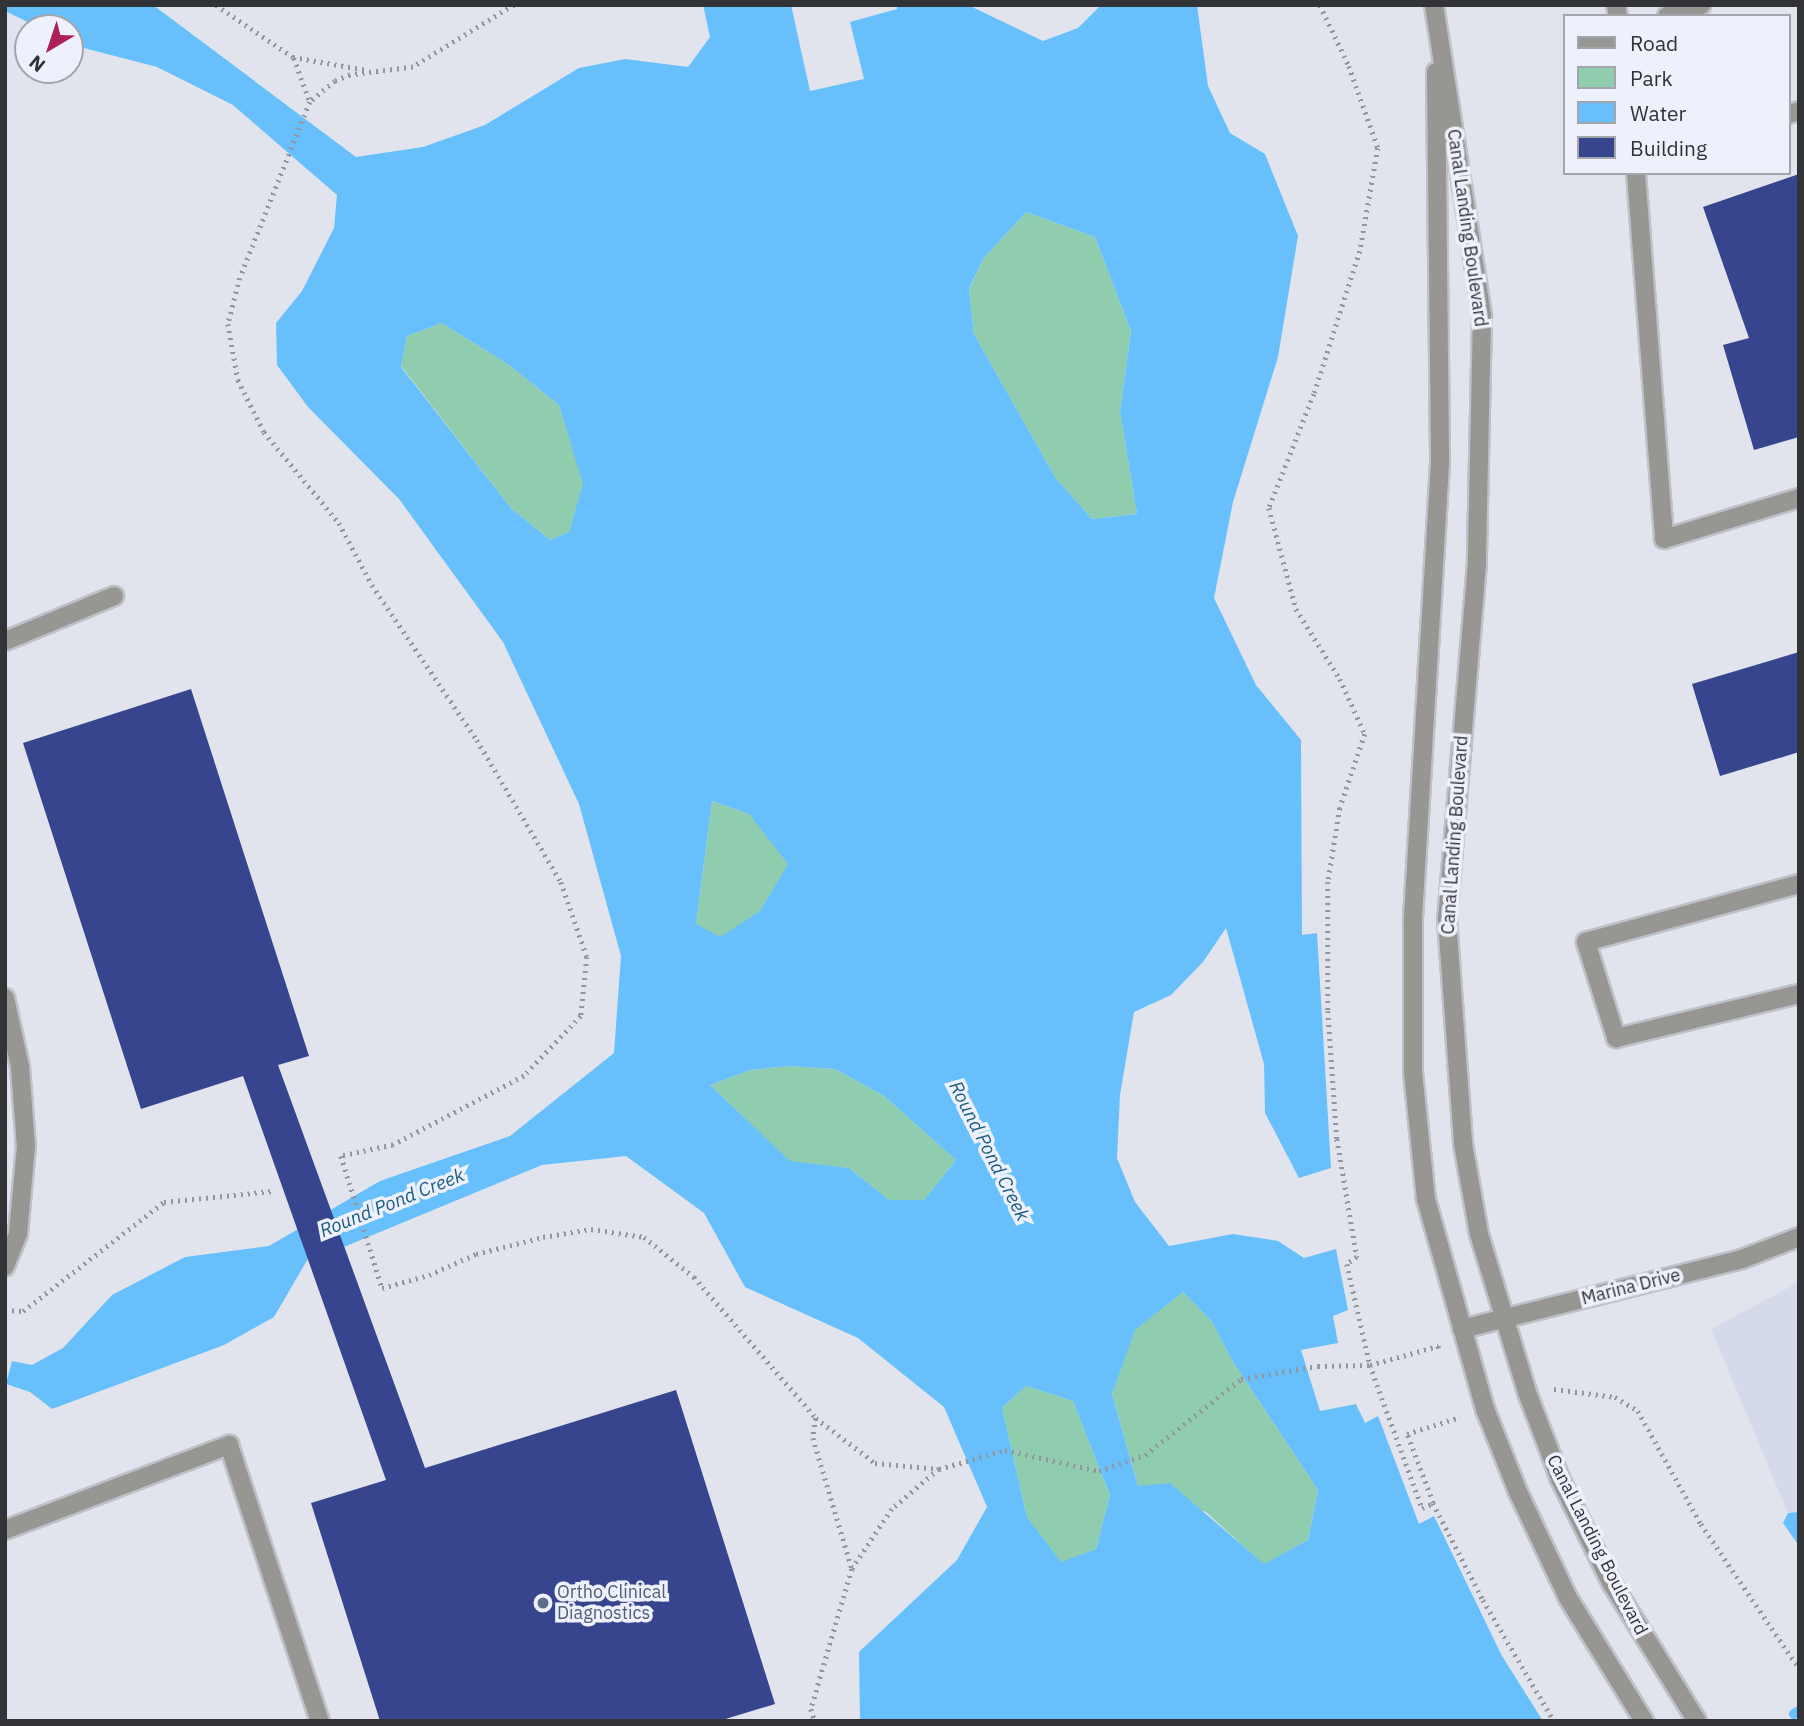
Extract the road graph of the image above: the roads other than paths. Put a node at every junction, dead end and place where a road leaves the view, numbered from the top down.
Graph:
1 (1434, 5) edge
2 (1702, 5) edge
3 (1673, 14) edge
4 (1437, 27) junction
5 (1636, 175) edge
6 (1799, 498) edge
7 (114, 597) dead end
8 (5, 641) edge
9 (1799, 884) edge
10 (1799, 994) edge
11 (5, 998) edge
12 (1799, 1237) edge
13 (5, 1266) edge
14 (1504, 1319) junction
15 (1462, 1329) junction
16 (5, 1530) edge
17 (320, 1721) edge
18 (1644, 1721) edge
19 (1697, 1721) edge

1 - 4 street, Canal Landing Boulevard
2 - 3 street
4 - 14 street, Canal Landing Boulevard
4 - 15 street, Canal Landing Boulevard
5 - 6 street
7 - 8 street
9 - 10 street
11 - 13 street
12 - 14 street, Marina Drive
14 - 15 street, Marina Drive
14 - 19 street, Canal Landing Boulevard
15 - 18 street, Canal Landing Boulevard
16 - 17 street

